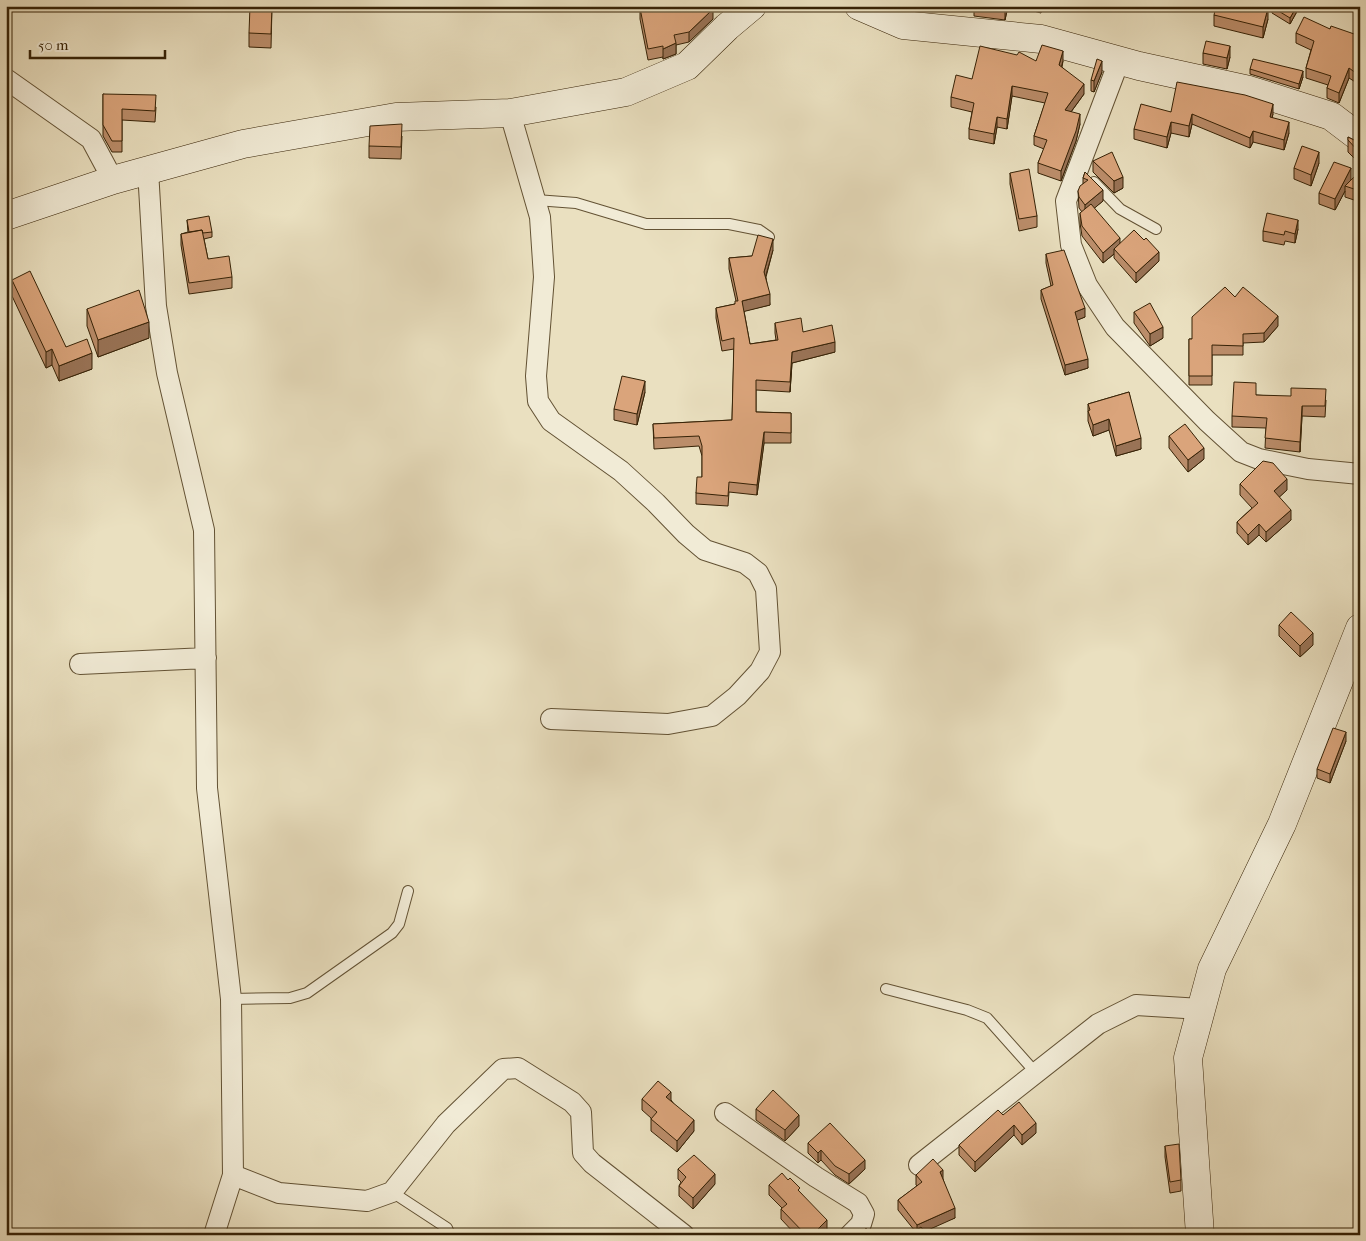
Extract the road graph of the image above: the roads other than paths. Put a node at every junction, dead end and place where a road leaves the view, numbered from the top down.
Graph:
1 (752, 6) edge
2 (859, 6) edge
3 (1119, 61) junction
4 (6, 79) edge
5 (510, 113) junction
6 (1360, 138) edge
7 (1079, 167) junction
8 (148, 170) junction
9 (113, 180) junction
10 (536, 200) junction
11 (6, 216) edge
12 (1156, 229) dead end
13 (769, 237) edge
14 (1360, 474) edge
15 (1358, 640) edge
16 (206, 658) junction
17 (80, 664) dead end
18 (551, 719) dead end
19 (408, 891) dead end
20 (886, 989) dead end
21 (231, 999) junction
22 (1201, 1009) junction
23 (1036, 1073) junction
24 (726, 1113) dead end
25 (919, 1165) dead end
26 (233, 1175) junction
27 (392, 1192) junction
28 (214, 1235) edge
29 (450, 1235) edge
30 (684, 1235) edge
31 (850, 1235) edge
32 (1200, 1235) edge

1 - 5 street
2 - 3 street
3 - 6 street
3 - 7 street
4 - 9 street
5 - 8 street
5 - 10 street
7 - 12 lane
7 - 14 street
8 - 9 street
8 - 16 street
9 - 11 street
10 - 13 lane
10 - 18 street
15 - 22 street
16 - 17 street
16 - 21 street
19 - 21 lane
20 - 23 lane
21 - 26 street
22 - 23 street
22 - 32 street
23 - 25 street
24 - 31 street
26 - 27 street
26 - 28 street
27 - 29 lane
27 - 30 street

